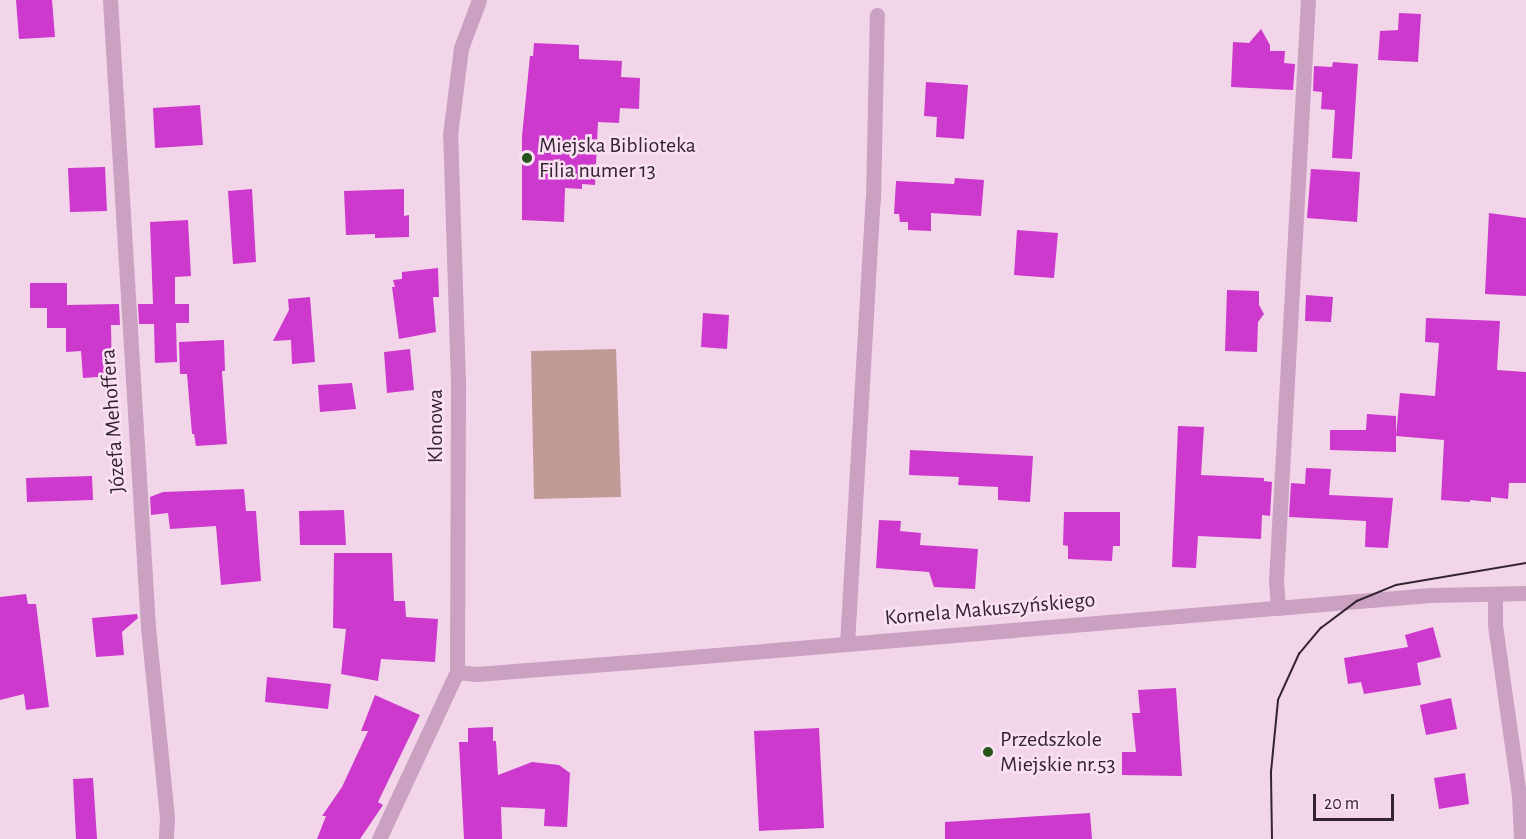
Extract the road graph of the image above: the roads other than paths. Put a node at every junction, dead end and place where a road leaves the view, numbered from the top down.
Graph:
1 (110, 0) edge
2 (479, 0) edge
3 (1308, 0) edge
4 (877, 15) dead end
5 (1526, 593) edge
6 (1495, 594) junction
7 (1278, 608) junction
8 (847, 644) junction
9 (457, 672) junction
10 (166, 839) edge
11 (379, 839) edge
12 (1521, 839) edge

1 - 10 street, Józefa Mehoffera
2 - 9 street, Klonowa
3 - 7 street
4 - 8 street
5 - 6 street, Kornela Makuszyńskiego
6 - 7 street, Kornela Makuszyńskiego
6 - 12 street
7 - 8 street, Kornela Makuszyńskiego
8 - 9 street, Kornela Makuszyńskiego
9 - 11 street, Klonowa

